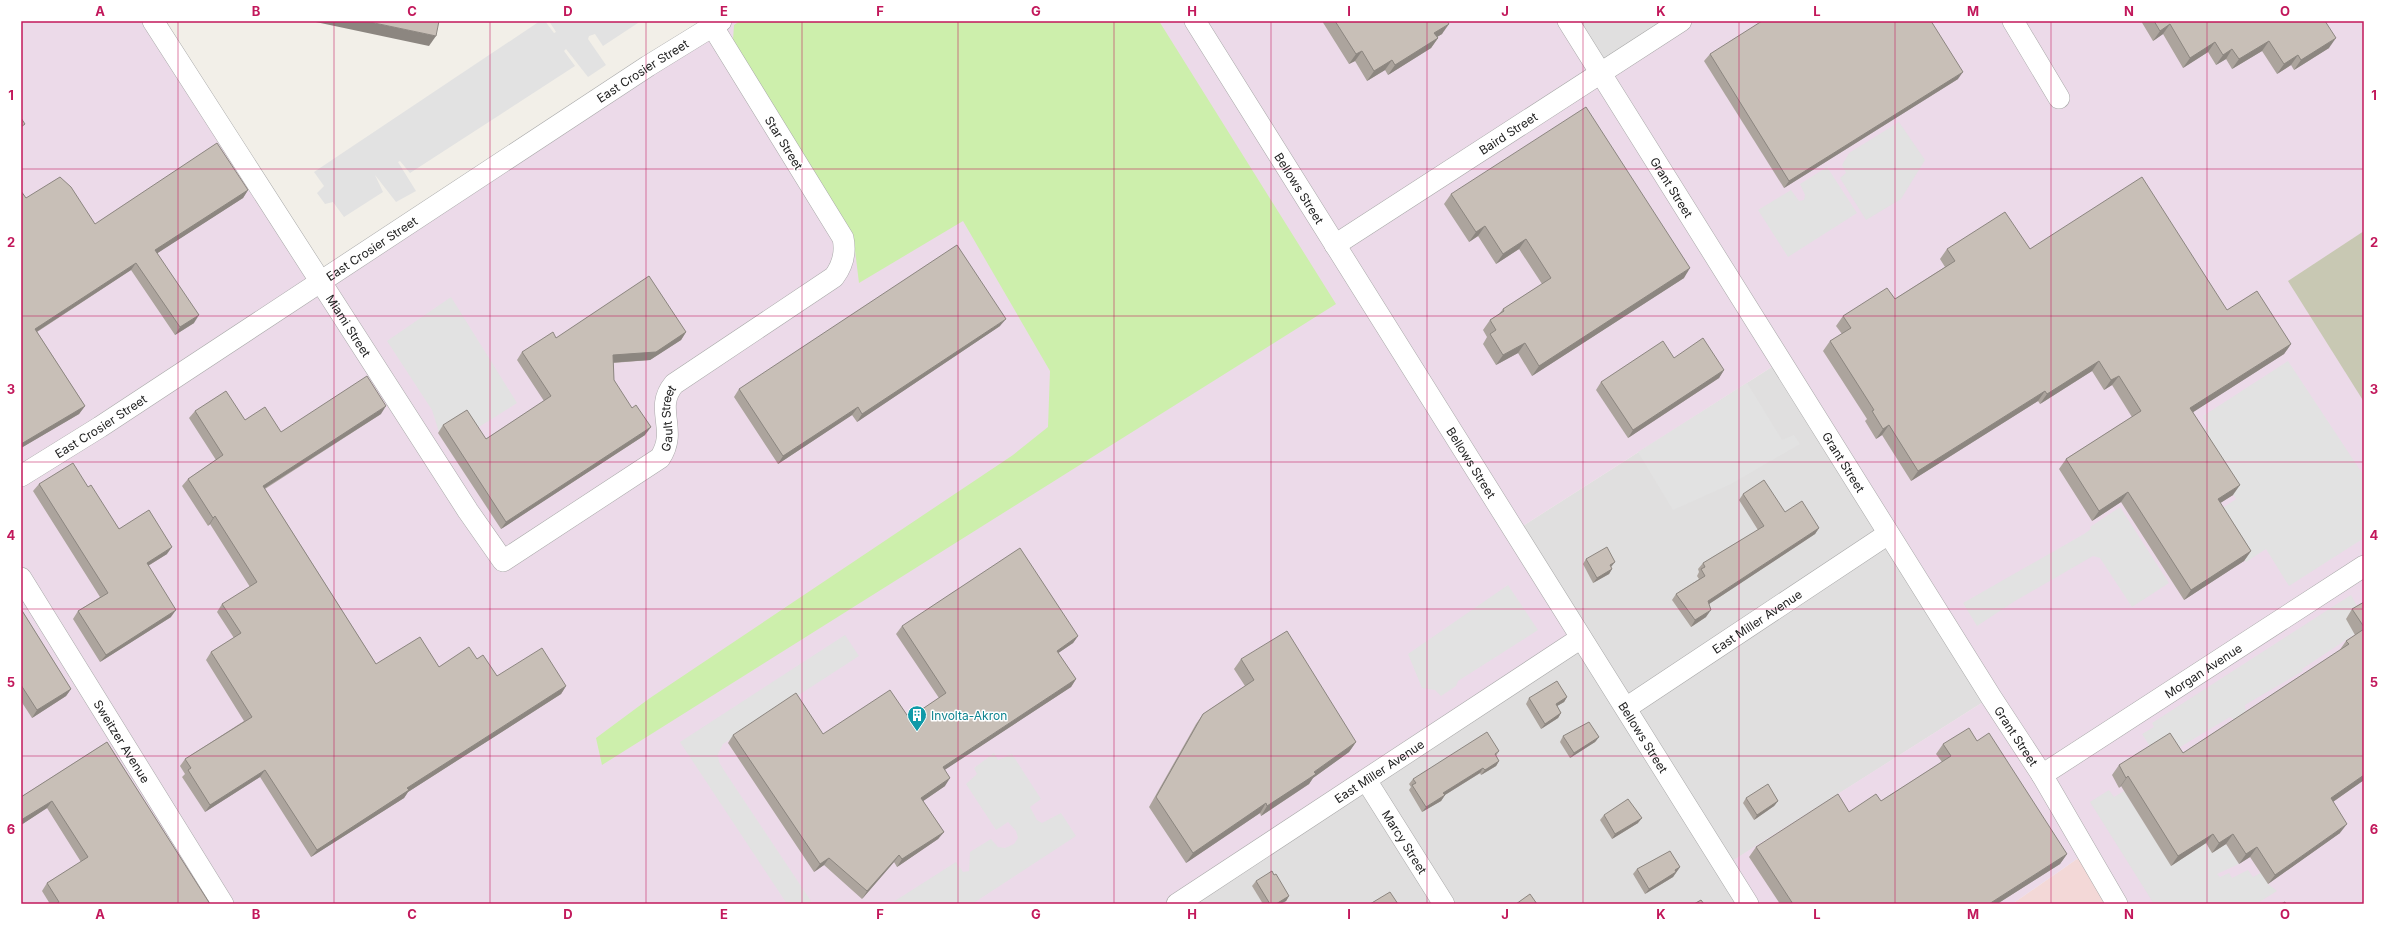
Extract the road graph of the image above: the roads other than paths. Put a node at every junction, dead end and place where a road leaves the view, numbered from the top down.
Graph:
1 (153, 21) edge
2 (1195, 21) edge
3 (1568, 21) edge
4 (1681, 21) edge
5 (2013, 21) edge
6 (717, 24) edge
7 (1602, 72) junction
8 (2059, 98) dead end
9 (1335, 245) junction
10 (843, 261) joint
11 (322, 282) junction
12 (21, 476) edge
13 (1888, 534) junction
14 (509, 558) joint
15 (2364, 566) edge
16 (21, 578) edge
17 (1581, 638) junction
18 (1626, 708) junction
19 (2042, 775) junction
20 (1366, 780) junction
21 (223, 904) edge
22 (1177, 904) edge
23 (1444, 904) edge
24 (1748, 904) edge
25 (2117, 904) edge

1 - 11 street, Miami Street
2 - 9 street, Bellows Street
3 - 7 street, Grant Street
4 - 7 street, Baird Street
5 - 8 street
6 - 10 street, Star Street
6 - 11 street, East Crosier Street
7 - 9 street, Baird Street
7 - 13 street, Grant Street
9 - 17 street, Bellows Street
10 - 14 street, Gault Street
11 - 12 street, East Crosier Street
11 - 14 street, Miami Street
13 - 18 street, East Miller Avenue
13 - 19 street, Grant Street
15 - 19 street, Morgan Avenue
16 - 21 street, Sweitzer Avenue
17 - 18 street, Bellows Street
17 - 20 street, East Miller Avenue
18 - 24 street, Bellows Street
19 - 25 street, Grant Street
20 - 22 street, East Miller Avenue
20 - 23 street, Marcy Street

